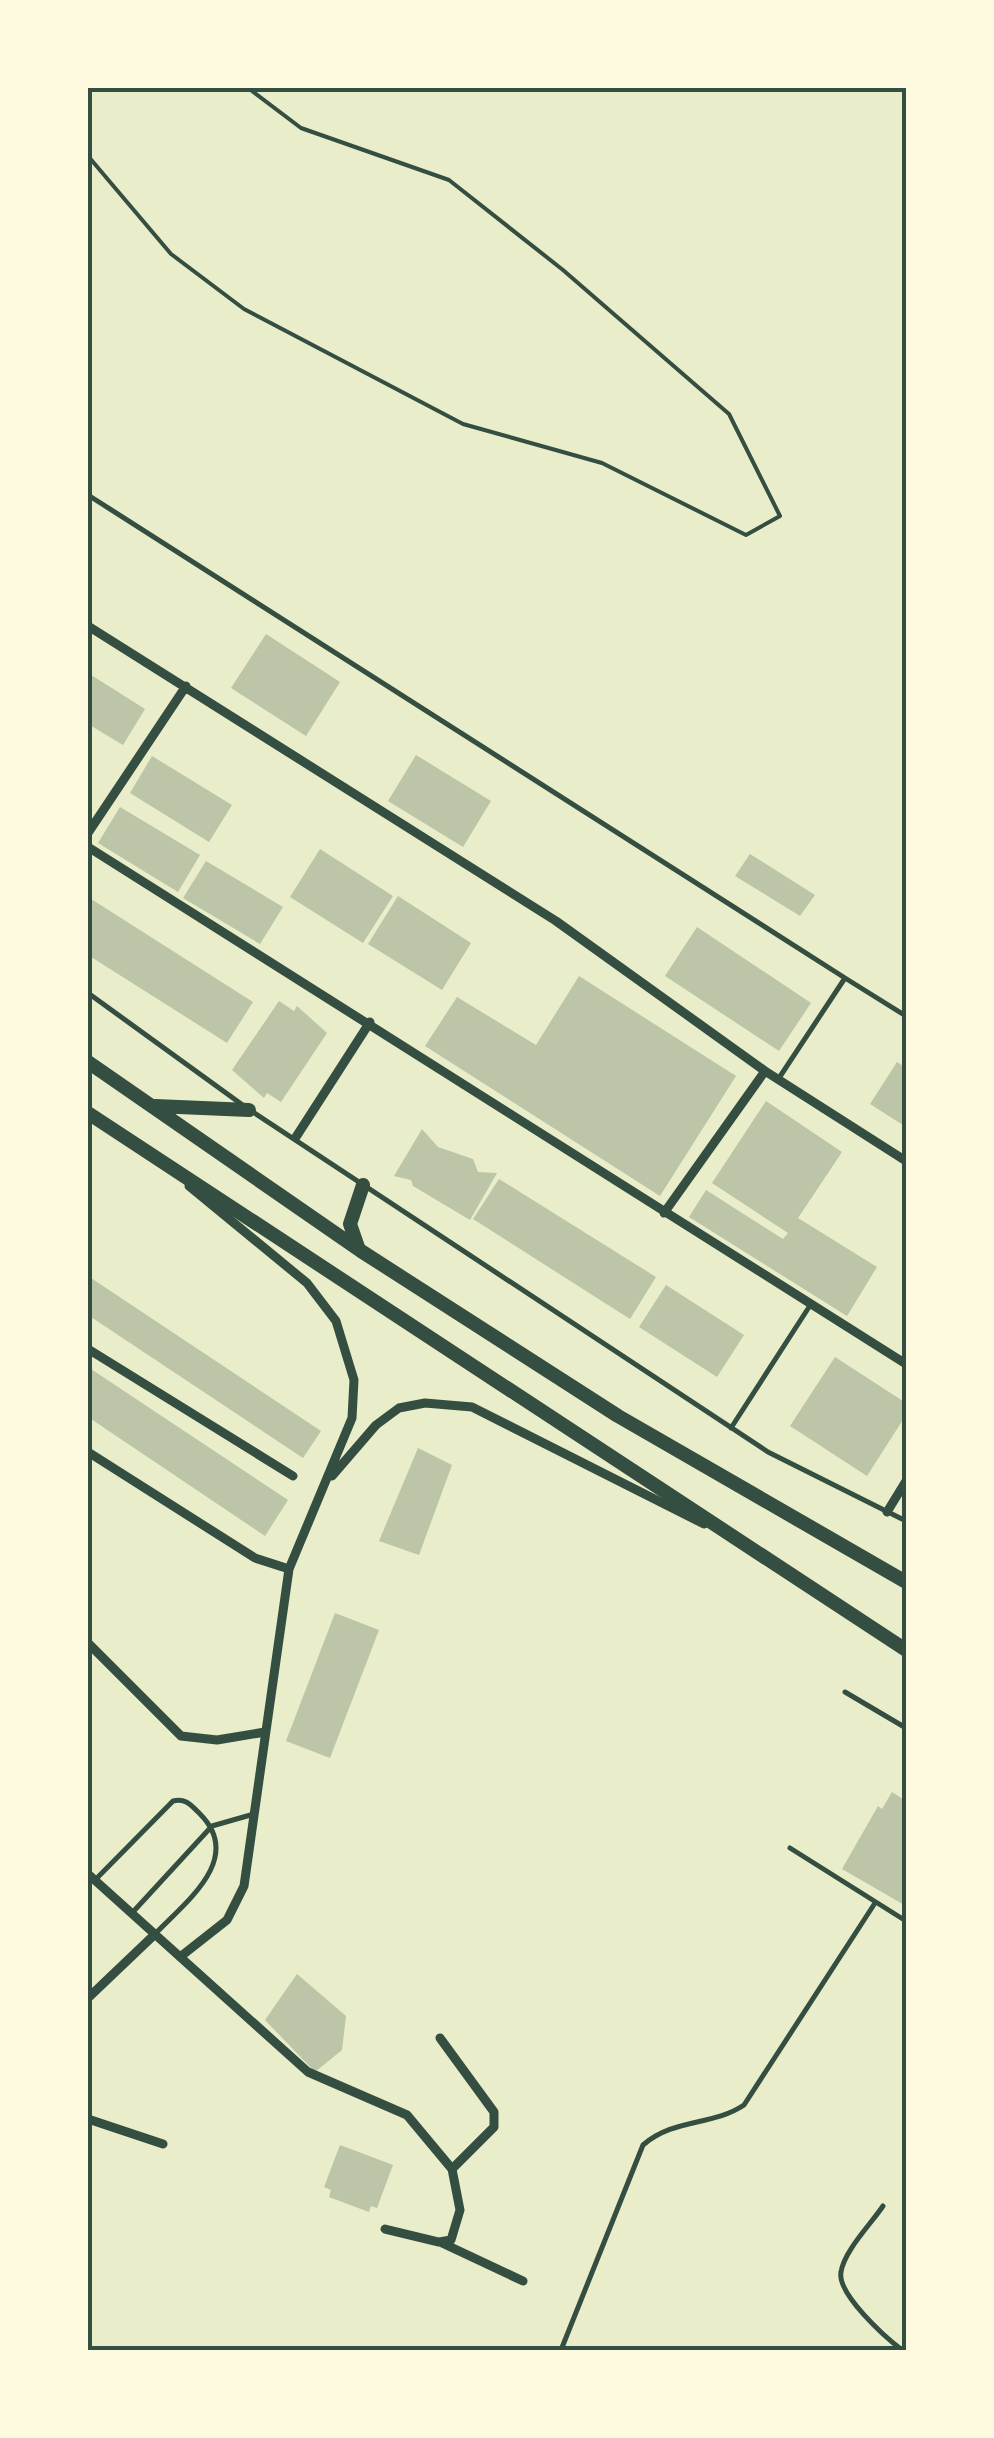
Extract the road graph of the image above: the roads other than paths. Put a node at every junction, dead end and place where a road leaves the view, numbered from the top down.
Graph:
1 (88, 495) edge
2 (88, 626) edge
3 (186, 686) junction
4 (88, 834) edge
5 (88, 846) edge
6 (845, 978) junction
7 (88, 993) edge
8 (906, 1016) edge
9 (370, 1022) junction
10 (88, 1062) edge
11 (765, 1071) junction
12 (780, 1078) junction
13 (149, 1106) junction
14 (249, 1110) junction
15 (88, 1113) edge
16 (296, 1137) junction
17 (906, 1161) edge
18 (168, 1169) junction
19 (363, 1185) junction
20 (664, 1213) junction
21 (361, 1252) junction
22 (811, 1304) junction
23 (88, 1349) edge
24 (906, 1364) edge
25 (731, 1428) junction
26 (88, 1452) edge
27 (293, 1476) dead end
28 (906, 1481) edge
29 (327, 1482) junction
30 (887, 1512) junction
31 (906, 1521) edge
32 (724, 1534) junction
33 (290, 1569) junction
34 (906, 1582) edge
35 (88, 1643) edge
36 (906, 1650) edge
37 (845, 1692) dead end
38 (906, 1728) edge
39 (265, 1732) junction
40 (254, 1814) junction
41 (212, 1826) junction
42 (790, 1848) dead end
43 (91, 1878) edge
44 (875, 1903) junction
45 (130, 1916) junction
46 (906, 1921) edge
47 (152, 1936) junction
48 (180, 1957) junction
49 (88, 1998) edge
50 (440, 2038) dead end
51 (88, 2118) edge
52 (163, 2144) dead end
53 (452, 2168) junction
54 (883, 2206) dead end
55 (385, 2229) dead end
56 (439, 2242) junction
57 (523, 2282) dead end
58 (561, 2350) edge
59 (902, 2350) edge

1 - 6 lane
2 - 3 street
3 - 4 street
3 - 11 street
5 - 9 street
6 - 8 lane
6 - 12 lane
7 - 14 lane
9 - 16 street
9 - 20 street
10 - 13 main road
11 - 12 street
11 - 20 street
12 - 17 street
13 - 14 main road
13 - 21 main road
14 - 16 lane
15 - 18 main road
16 - 19 lane
18 - 29 street
18 - 32 main road
19 - 21 main road
19 - 25 lane
20 - 22 street
21 - 34 main road
22 - 24 street
22 - 25 lane
23 - 27 street
25 - 30 lane
26 - 33 street
28 - 30 street
29 - 32 street
29 - 33 street
30 - 31 lane
32 - 36 main road
33 - 39 street
35 - 39 street
37 - 38 lane
39 - 40 street
40 - 41 lane
40 - 48 street
41 - 43 lane
41 - 45 lane
41 - 47 lane
42 - 44 lane
43 - 45 street
44 - 46 lane
44 - 58 lane
45 - 47 street
47 - 48 street
47 - 49 street
48 - 53 street
50 - 53 street
51 - 52 street
53 - 56 street
54 - 59 lane
55 - 56 street
56 - 57 street

